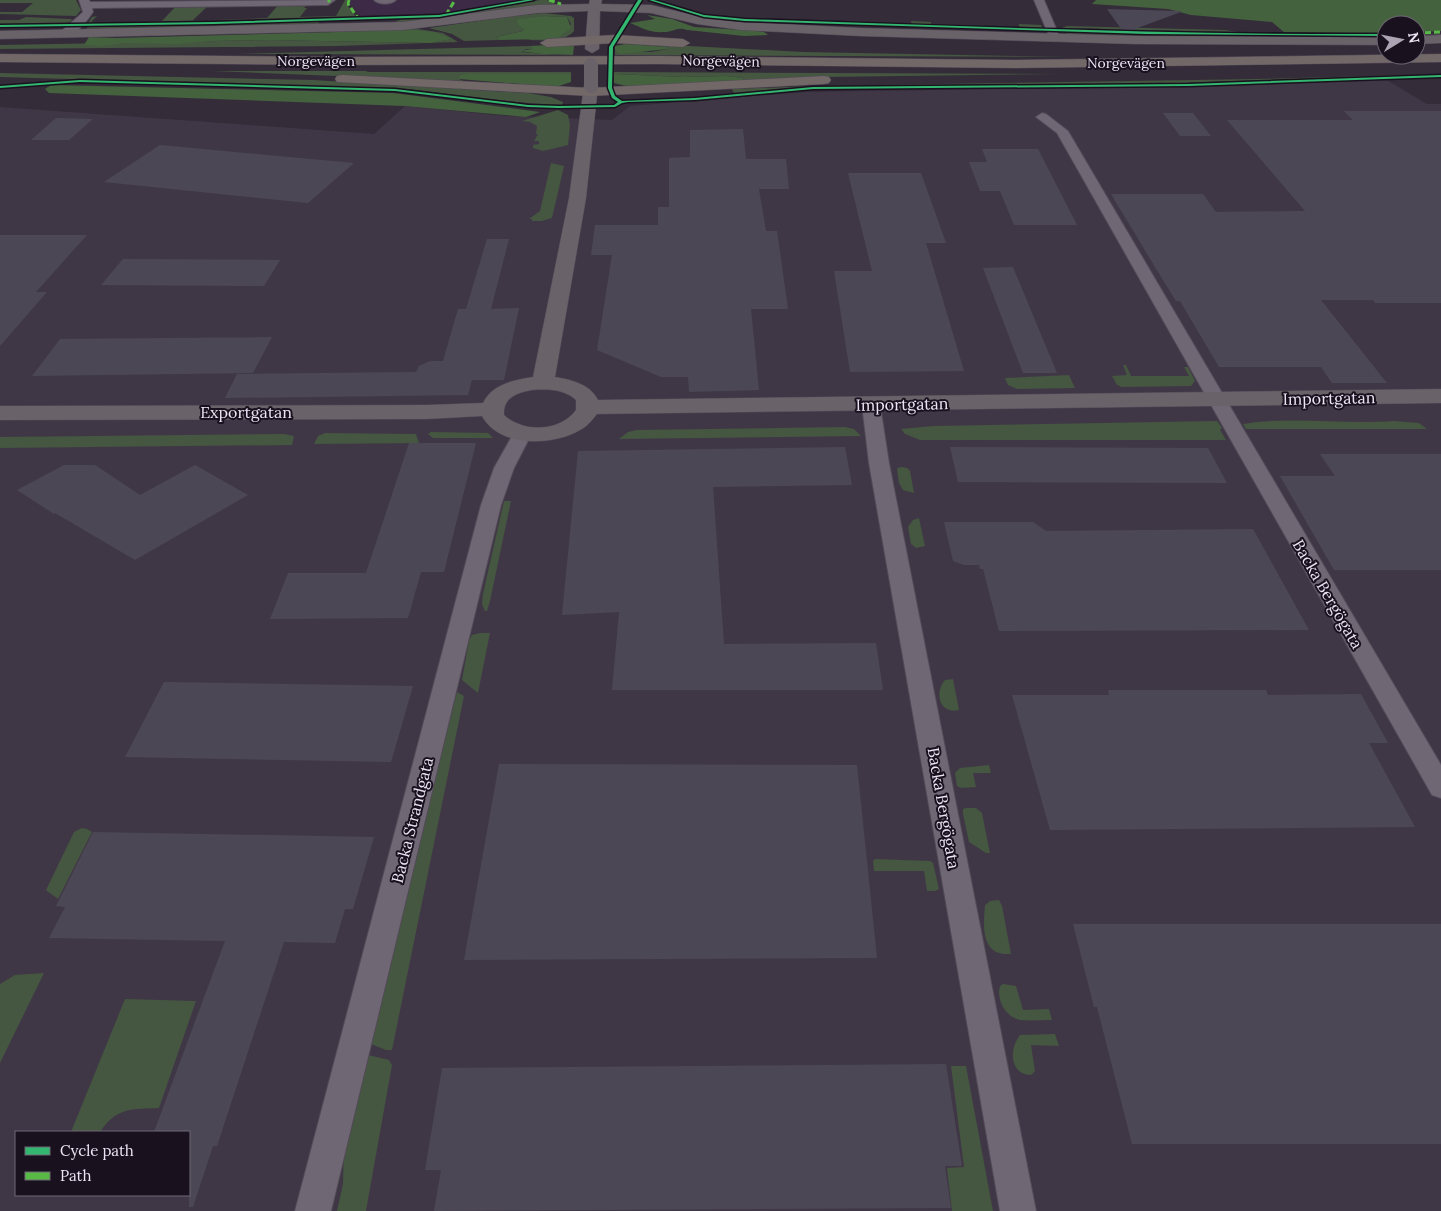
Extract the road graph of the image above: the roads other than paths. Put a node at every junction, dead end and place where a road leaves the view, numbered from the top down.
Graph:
1 (330, 0) edge
2 (380, 0) edge
3 (391, 0) edge
4 (1040, 0) edge
5 (85, 2) edge
6 (595, 4) edge
7 (0, 34) edge
8 (64, 34) junction
9 (1055, 38) junction
10 (1441, 39) edge
11 (1426, 40) edge
12 (1376, 41) edge
13 (536, 43) dead end
14 (592, 44) junction
15 (692, 44) dead end
16 (421, 47) dead end
17 (747, 48) dead end
18 (0, 53) edge
19 (1376, 57) edge
20 (0, 58) edge
21 (1426, 58) edge
22 (1441, 58) edge
23 (1376, 59) edge
24 (1441, 65) edge
25 (1367, 67) junction
26 (0, 68) edge
27 (590, 89) junction
28 (1042, 117) dead end
29 (543, 382) junction
30 (1441, 396) edge
31 (1217, 399) junction
32 (871, 404) junction
33 (588, 407) junction
34 (491, 409) junction
35 (0, 413) edge
36 (523, 433) junction
37 (1441, 788) edge
38 (313, 1211) edge
39 (1018, 1211) edge

1 - 5 street
2 - 3 street
4 - 9 street
5 - 8 street
6 - 8 street
6 - 9 street
6 - 14 street
7 - 8 street
9 - 12 street
10 - 11 street
13 - 14 highway
14 - 15 highway
14 - 27 street, bridge
16 - 18 highway
17 - 19 highway
20 - 23 highway, Norgevägen
21 - 22 highway, Norgevägen
24 - 25 highway, Norgevägen
25 - 26 highway, Norgevägen
25 - 27 highway
26 - 27 highway
27 - 29 street
28 - 31 street
29 - 33 street
29 - 34 street
30 - 31 street, Importgatan
31 - 32 street, Importgatan
31 - 37 street, Backa Bergögata
32 - 33 street, Importgatan
32 - 39 street, Backa Bergögata
33 - 36 street
34 - 35 street, Exportgatan
34 - 36 street
36 - 38 street, Backa Strandgata

